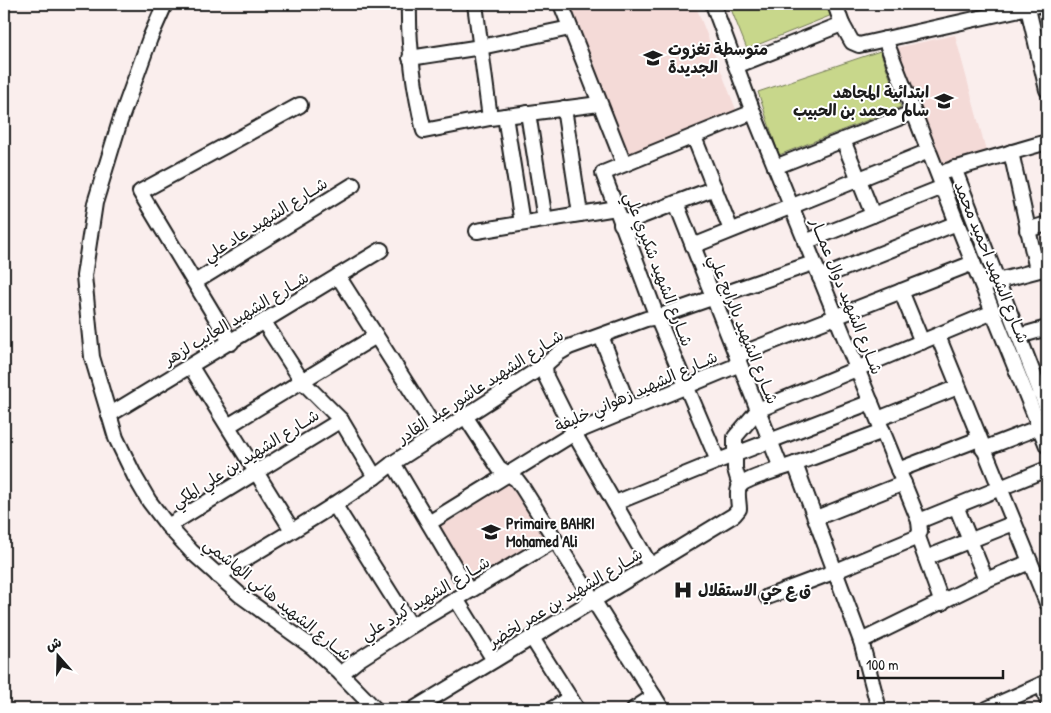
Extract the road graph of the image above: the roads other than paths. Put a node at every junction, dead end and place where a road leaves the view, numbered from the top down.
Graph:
1 (165, 4) edge
2 (409, 4) edge
3 (475, 4) edge
4 (561, 4) edge
5 (713, 4) edge
6 (835, 4) edge
7 (1042, 4) edge
8 (1028, 6) edge
9 (842, 24) junction
10 (570, 28) junction
11 (885, 39) junction
12 (482, 46) junction
13 (410, 58) junction
14 (736, 66) junction
15 (1047, 90) edge
16 (600, 104) junction
17 (300, 105) dead end
18 (564, 108) junction
19 (753, 112) junction
20 (914, 112) junction
21 (528, 113) junction
22 (505, 116) junction
23 (490, 118) junction
24 (694, 137) junction
25 (843, 140) junction
26 (1047, 142) edge
27 (929, 151) junction
28 (1011, 152) junction
29 (624, 164) junction
30 (775, 167) junction
31 (954, 168) junction
32 (859, 178) junction
33 (940, 181) junction
34 (353, 185) dead end
35 (714, 188) junction
36 (676, 203) junction
37 (791, 206) junction
38 (616, 208) junction
39 (580, 214) junction
40 (873, 215) junction
41 (545, 220) junction
42 (522, 223) junction
43 (957, 223) junction
44 (621, 224) junction
45 (1047, 224) edge
46 (731, 230) junction
47 (1027, 230) junction
48 (477, 231) dead end
49 (805, 242) junction
50 (693, 246) junction
51 (381, 250) dead end
52 (813, 263) junction
53 (974, 263) junction
54 (1042, 269) edge
55 (338, 276) junction
56 (820, 278) junction
57 (997, 281) junction
58 (195, 282) junction
59 (982, 285) junction
60 (901, 291) junction
61 (713, 298) junction
62 (993, 312) junction
63 (657, 317) junction
64 (836, 317) junction
65 (264, 322) junction
66 (1047, 328) edge
67 (376, 336) junction
68 (601, 336) junction
69 (938, 336) junction
70 (1019, 336) junction
71 (922, 342) junction
72 (231, 343) junction
73 (738, 362) junction
74 (545, 365) junction
75 (191, 367) junction
76 (858, 368) junction
77 (302, 381) junction
78 (687, 386) junction
79 (958, 387) junction
80 (871, 402) junction
81 (1042, 402) edge
82 (630, 410) junction
83 (758, 410) junction
84 (109, 415) junction
85 (465, 416) junction
86 (341, 420) junction
87 (881, 425) junction
88 (228, 426) junction
89 (1040, 427) junction
90 (438, 433) junction
91 (574, 433) junction
92 (770, 440) junction
93 (981, 444) junction
94 (1047, 446) edge
95 (735, 454) junction
96 (718, 461) junction
97 (393, 463) junction
98 (795, 464) junction
99 (781, 468) junction
100 (1047, 469) edge
101 (256, 472) junction
102 (507, 475) junction
103 (901, 476) junction
104 (375, 477) junction
105 (740, 486) junction
106 (999, 489) junction
107 (614, 503) junction
108 (334, 504) junction
109 (956, 506) junction
110 (816, 518) junction
111 (919, 521) junction
112 (429, 523) junction
113 (1014, 523) junction
114 (168, 526) junction
115 (292, 530) junction
116 (918, 537) junction
117 (555, 540) junction
118 (970, 540) junction
119 (926, 558) junction
120 (1030, 562) junction
121 (650, 565) junction
122 (836, 571) junction
123 (218, 576) junction
124 (986, 580) junction
125 (469, 591) junction
126 (767, 597) dead end
127 (456, 599) junction
128 (593, 600) junction
129 (942, 603) junction
130 (1047, 603) edge
131 (411, 626) junction
132 (532, 638) junction
133 (861, 640) junction
134 (494, 660) junction
135 (341, 674) junction
136 (1045, 683) edge
137 (654, 696) junction
138 (1047, 700) edge
139 (573, 703) edge
140 (374, 709) edge
141 (414, 709) edge
142 (552, 709) edge
143 (634, 709) edge
144 (662, 709) edge
145 (879, 709) edge
146 (987, 709) edge

1 - 84 street, شــارع الشهيد هاني الهاشمي
2 - 13 street
3 - 12 street
4 - 10 street
5 - 14 street, شــارع الشهيد دوال عمـــار
6 - 9 street
7 - 8 street
8 - 11 street
8 - 15 street
9 - 11 street
9 - 14 street
10 - 12 street
10 - 16 street
11 - 20 street, شــارع الشهيد احميد محمد
12 - 13 street
12 - 23 street
13 - 23 street
14 - 19 street, شــارع الشهيد دوال عمـــار
16 - 18 street
16 - 29 street
17 - 58 street
18 - 21 street
18 - 39 street
19 - 24 street
19 - 30 street, شــارع الشهيد دوال عمـــار
20 - 25 street
20 - 27 street, شــارع الشهيد احميد محمد
21 - 22 street
21 - 41 street
22 - 23 street
22 - 42 street
24 - 29 street
24 - 35 street
25 - 30 street
25 - 32 street
26 - 28 street
27 - 32 street
27 - 33 street, شــارع الشهيد احميد محمد
28 - 31 street
28 - 47 street
29 - 38 street, شــارع الشهيد شكيري علي
30 - 37 street, شــارع الشهيد دوال عمـــار
31 - 33 street
31 - 57 street, شــارع الشهيد احميد محمد
32 - 37 street
32 - 40 street
33 - 40 street
33 - 43 street, شــارع الشهيد احميد محمد
34 - 58 street, شــارع الشهيد عاد علي
35 - 36 street
35 - 46 street
36 - 44 street
36 - 50 street, شــارع الشهيد بالرابح علي
37 - 46 street
37 - 49 street, شــارع الشهيد دوال عمـــار
38 - 39 street
38 - 44 street, شــارع الشهيد شكيري علي
39 - 41 street
40 - 49 street
41 - 42 street
42 - 48 street
43 - 53 street, شــارع الشهيد احميد محمد
43 - 56 street
44 - 63 street, شــارع الشهيد شكيري علي
45 - 47 street
46 - 50 street
47 - 54 street
49 - 52 street, شــارع الشهيد دوال عمـــار
50 - 61 street, شــارع الشهيد بالرابح علي
51 - 55 street, شــارع الشهيد العايب لزهر
52 - 56 street, شــارع الشهيد دوال عمـــار
52 - 61 street, شــارع الشهيد عاشور عبد القادر
53 - 59 street, شــارع الشهيد احميد محمد
53 - 60 street, شــارع الشهيد زهواني خليفة
54 - 57 street
55 - 65 street, شــارع الشهيد العايب لزهر
55 - 67 street
56 - 64 street, شــارع الشهيد دوال عمـــار
57 - 59 street
57 - 70 street, شــارع الشهيد احميد محمد
58 - 72 street
59 - 62 street, شــارع الشهيد احميد محمد
60 - 64 street, شــارع الشهيد زهواني خليفة
60 - 71 street
61 - 63 street, شــارع الشهيد عاشور عبد القادر
61 - 73 street, شــارع الشهيد بالرابح علي
62 - 69 street
62 - 81 street, شــارع الشهيد احميد محمد
63 - 68 street, شــارع الشهيد عاشور عبد القادر
63 - 78 street, شــارع الشهيد شكيري علي
64 - 73 street, شــارع الشهيد زهواني خليفة
64 - 76 street, شــارع الشهيد دوال عمـــار
65 - 72 street, شــارع الشهيد العايب لزهر
65 - 77 street
66 - 70 street
67 - 77 street
67 - 90 street
68 - 74 street, شــارع الشهيد عاشور عبد القادر
68 - 82 street
69 - 71 street
69 - 79 street
70 - 81 street, شــارع الشهيد احميد محمد
71 - 76 street
72 - 75 street, شــارع الشهيد العايب لزهر
73 - 78 street, شــارع الشهيد زهواني خليفة
73 - 83 street, شــارع الشهيد بالرابح علي
74 - 85 street, شــارع الشهيد عاشور عبد القادر
74 - 91 street
75 - 84 street, شــارع الشهيد العايب لزهر
75 - 88 street
76 - 80 street, شــارع الشهيد دوال عمـــار
76 - 83 street
77 - 86 street
77 - 88 street
78 - 82 street, شــارع الشهيد زهواني خليفة
78 - 96 street, شــارع الشهيد شكيري علي
79 - 87 street
79 - 93 street
80 - 87 street, شــارع الشهيد دوال عمـــار
80 - 92 street
81 - 89 street, شــارع الشهيد احميد محمد
82 - 91 street, شــارع الشهيد زهواني خليفة
83 - 92 street, شــارع الشهيد بالرابح علي
83 - 95 street
84 - 114 street, شــارع الشهيد هاني الهاشمي
85 - 90 street, شــارع الشهيد عاشور عبد القادر
85 - 102 street
86 - 101 street, شــارع الشهيد بن علي المكي
86 - 104 street
87 - 98 street
87 - 103 street, شــارع الشهيد دوال عمـــار
88 - 101 street
89 - 93 street
89 - 94 street, شــارع الشهيد احميد محمد
90 - 97 street, شــارع الشهيد عاشور عبد القادر
91 - 102 street, شــارع الشهيد زهواني خليفة
91 - 107 street
92 - 95 street
92 - 99 street, شــارع الشهيد بالرابح علي
93 - 103 street
93 - 106 street
95 - 96 street
95 - 105 street
96 - 107 street
97 - 104 street, شــارع الشهيد عاشور عبد القادر
97 - 112 street
98 - 99 street
98 - 110 street
99 - 105 street
100 - 106 street
101 - 114 street, شــارع الشهيد بن علي المكي
101 - 115 street
102 - 112 street, شــارع الشهيد زهواني خليفة
102 - 117 street
103 - 110 street
103 - 111 street, شــارع الشهيد دوال عمـــار
104 - 108 street, شــارع الشهيد عاشور عبد القادر
105 - 121 street, شــارع الشهيد بن عمر لخضر
106 - 109 street
106 - 113 street
107 - 121 street
108 - 115 street, شــارع الشهيد عاشور عبد القادر
108 - 131 street
109 - 111 street
109 - 118 street
110 - 122 street
111 - 116 street, شــارع الشهيد دوال عمـــار
112 - 125 street
113 - 118 street
113 - 120 street
114 - 123 street, شــارع الشهيد هاني الهاشمي
115 - 123 street, شــارع الشهيد عاشور عبد القادر
116 - 119 street, شــارع الشهيد دوال عمـــار
116 - 122 street
117 - 125 street, شــارع الشهيد كيرد علي
117 - 128 street
118 - 119 street
118 - 124 street
119 - 129 street, شــارع الشهيد دوال عمـــار
120 - 124 street
120 - 130 street
121 - 128 street, شــارع الشهيد بن عمر لخضر
122 - 126 street
122 - 133 street
123 - 135 street, شــارع الشهيد هاني الهاشمي
124 - 129 street
125 - 127 street, شــارع الشهيد كيرد علي
127 - 131 street, شــارع الشهيد كيرد علي
127 - 134 street
128 - 132 street, شــارع الشهيد بن عمر لخضر
128 - 137 street
129 - 133 street
131 - 135 street, شــارع الشهيد كيرد علي
132 - 134 street, شــارع الشهيد بن عمر لخضر
132 - 139 street
133 - 145 street
134 - 141 street, شــارع الشهيد بن عمر لخضر
135 - 140 street, شــارع الشهيد هاني الهاشمي
136 - 138 street
136 - 146 street
137 - 143 street
137 - 144 street
139 - 142 street

